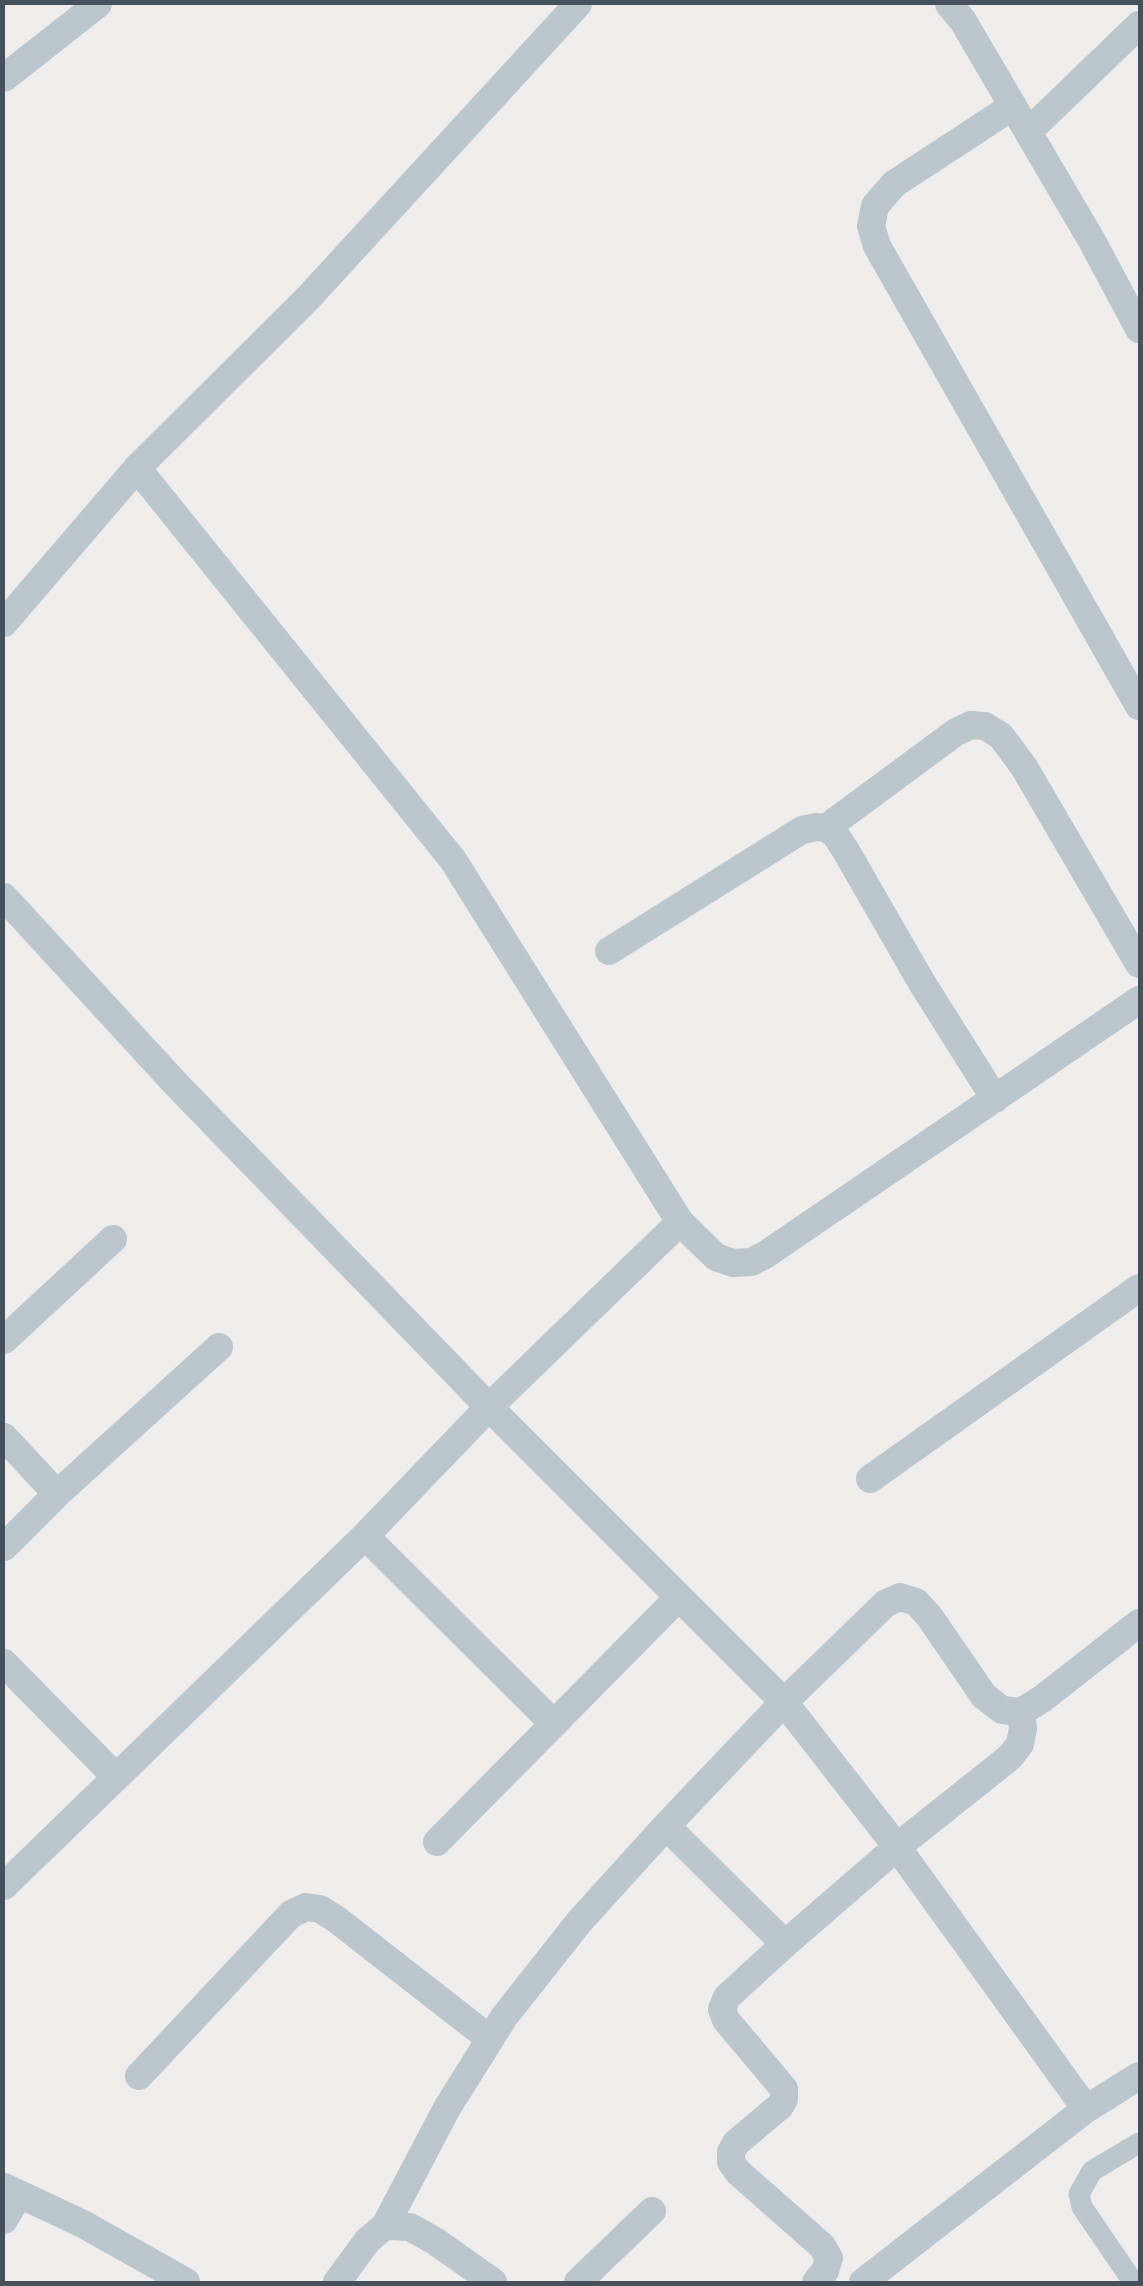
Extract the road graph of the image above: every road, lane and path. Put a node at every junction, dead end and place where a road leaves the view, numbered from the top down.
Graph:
1 (98, 4) edge
2 (578, 4) edge
3 (949, 4) edge
4 (1139, 25) edge
5 (4, 78) edge
6 (1013, 106) junction
7 (1028, 132) junction
8 (1139, 329) edge
9 (137, 468) junction
10 (6, 616) edge
11 (1139, 706) edge
12 (826, 828) junction
13 (4, 897) edge
14 (609, 951) dead end
15 (1139, 964) edge
16 (1139, 1000) edge
17 (994, 1099) junction
18 (680, 1222) junction
19 (112, 1239) dead end
20 (1139, 1288) edge
21 (4, 1340) edge
22 (220, 1347) dead end
23 (489, 1407) junction
24 (4, 1437) edge
25 (870, 1479) dead end
26 (57, 1494) junction
27 (365, 1536) junction
28 (4, 1547) edge
29 (679, 1598) junction
30 (1139, 1623) edge
31 (4, 1663) edge
32 (784, 1702) junction
33 (1021, 1712) junction
34 (554, 1724) junction
35 (115, 1776) junction
36 (666, 1826) junction
37 (438, 1842) dead end
38 (897, 1847) junction
39 (4, 1886) edge
40 (785, 1944) junction
41 (490, 2039) junction
42 (138, 2076) dead end
43 (1139, 2076) edge
44 (1086, 2109) junction
45 (1139, 2143) edge
46 (11, 2191) edge
47 (652, 2212) dead end
48 (4, 2220) edge
49 (385, 2226) junction
50 (829, 2258) junction
51 (1133, 2275) edge
52 (186, 2282) edge
53 (337, 2282) edge
54 (493, 2282) edge
55 (578, 2282) edge
56 (816, 2282) edge
57 (853, 2282) edge
58 (862, 2282) edge

1 - 5 street
2 - 9 street
3 - 6 street
4 - 7 street
6 - 7 street
6 - 11 street
7 - 8 street
9 - 10 street
9 - 18 street
12 - 14 street
12 - 15 street
12 - 17 street
13 - 23 street
16 - 17 street
17 - 18 street
18 - 23 street
19 - 21 street
20 - 25 street
22 - 26 street
23 - 27 street
23 - 29 street
24 - 26 street
26 - 28 street
27 - 34 street
27 - 35 street
29 - 32 street
29 - 34 street
30 - 33 street
31 - 35 street
32 - 33 street
32 - 36 street
32 - 38 street
33 - 38 street
34 - 37 street
35 - 39 street
36 - 40 street
36 - 41 street
38 - 40 street
38 - 44 street
40 - 50 street
41 - 42 street
41 - 49 street
43 - 44 street
44 - 58 street
45 - 51 lane
46 - 48 street
46 - 52 street
47 - 55 street
49 - 53 street
49 - 54 street
50 - 56 street
50 - 57 street

